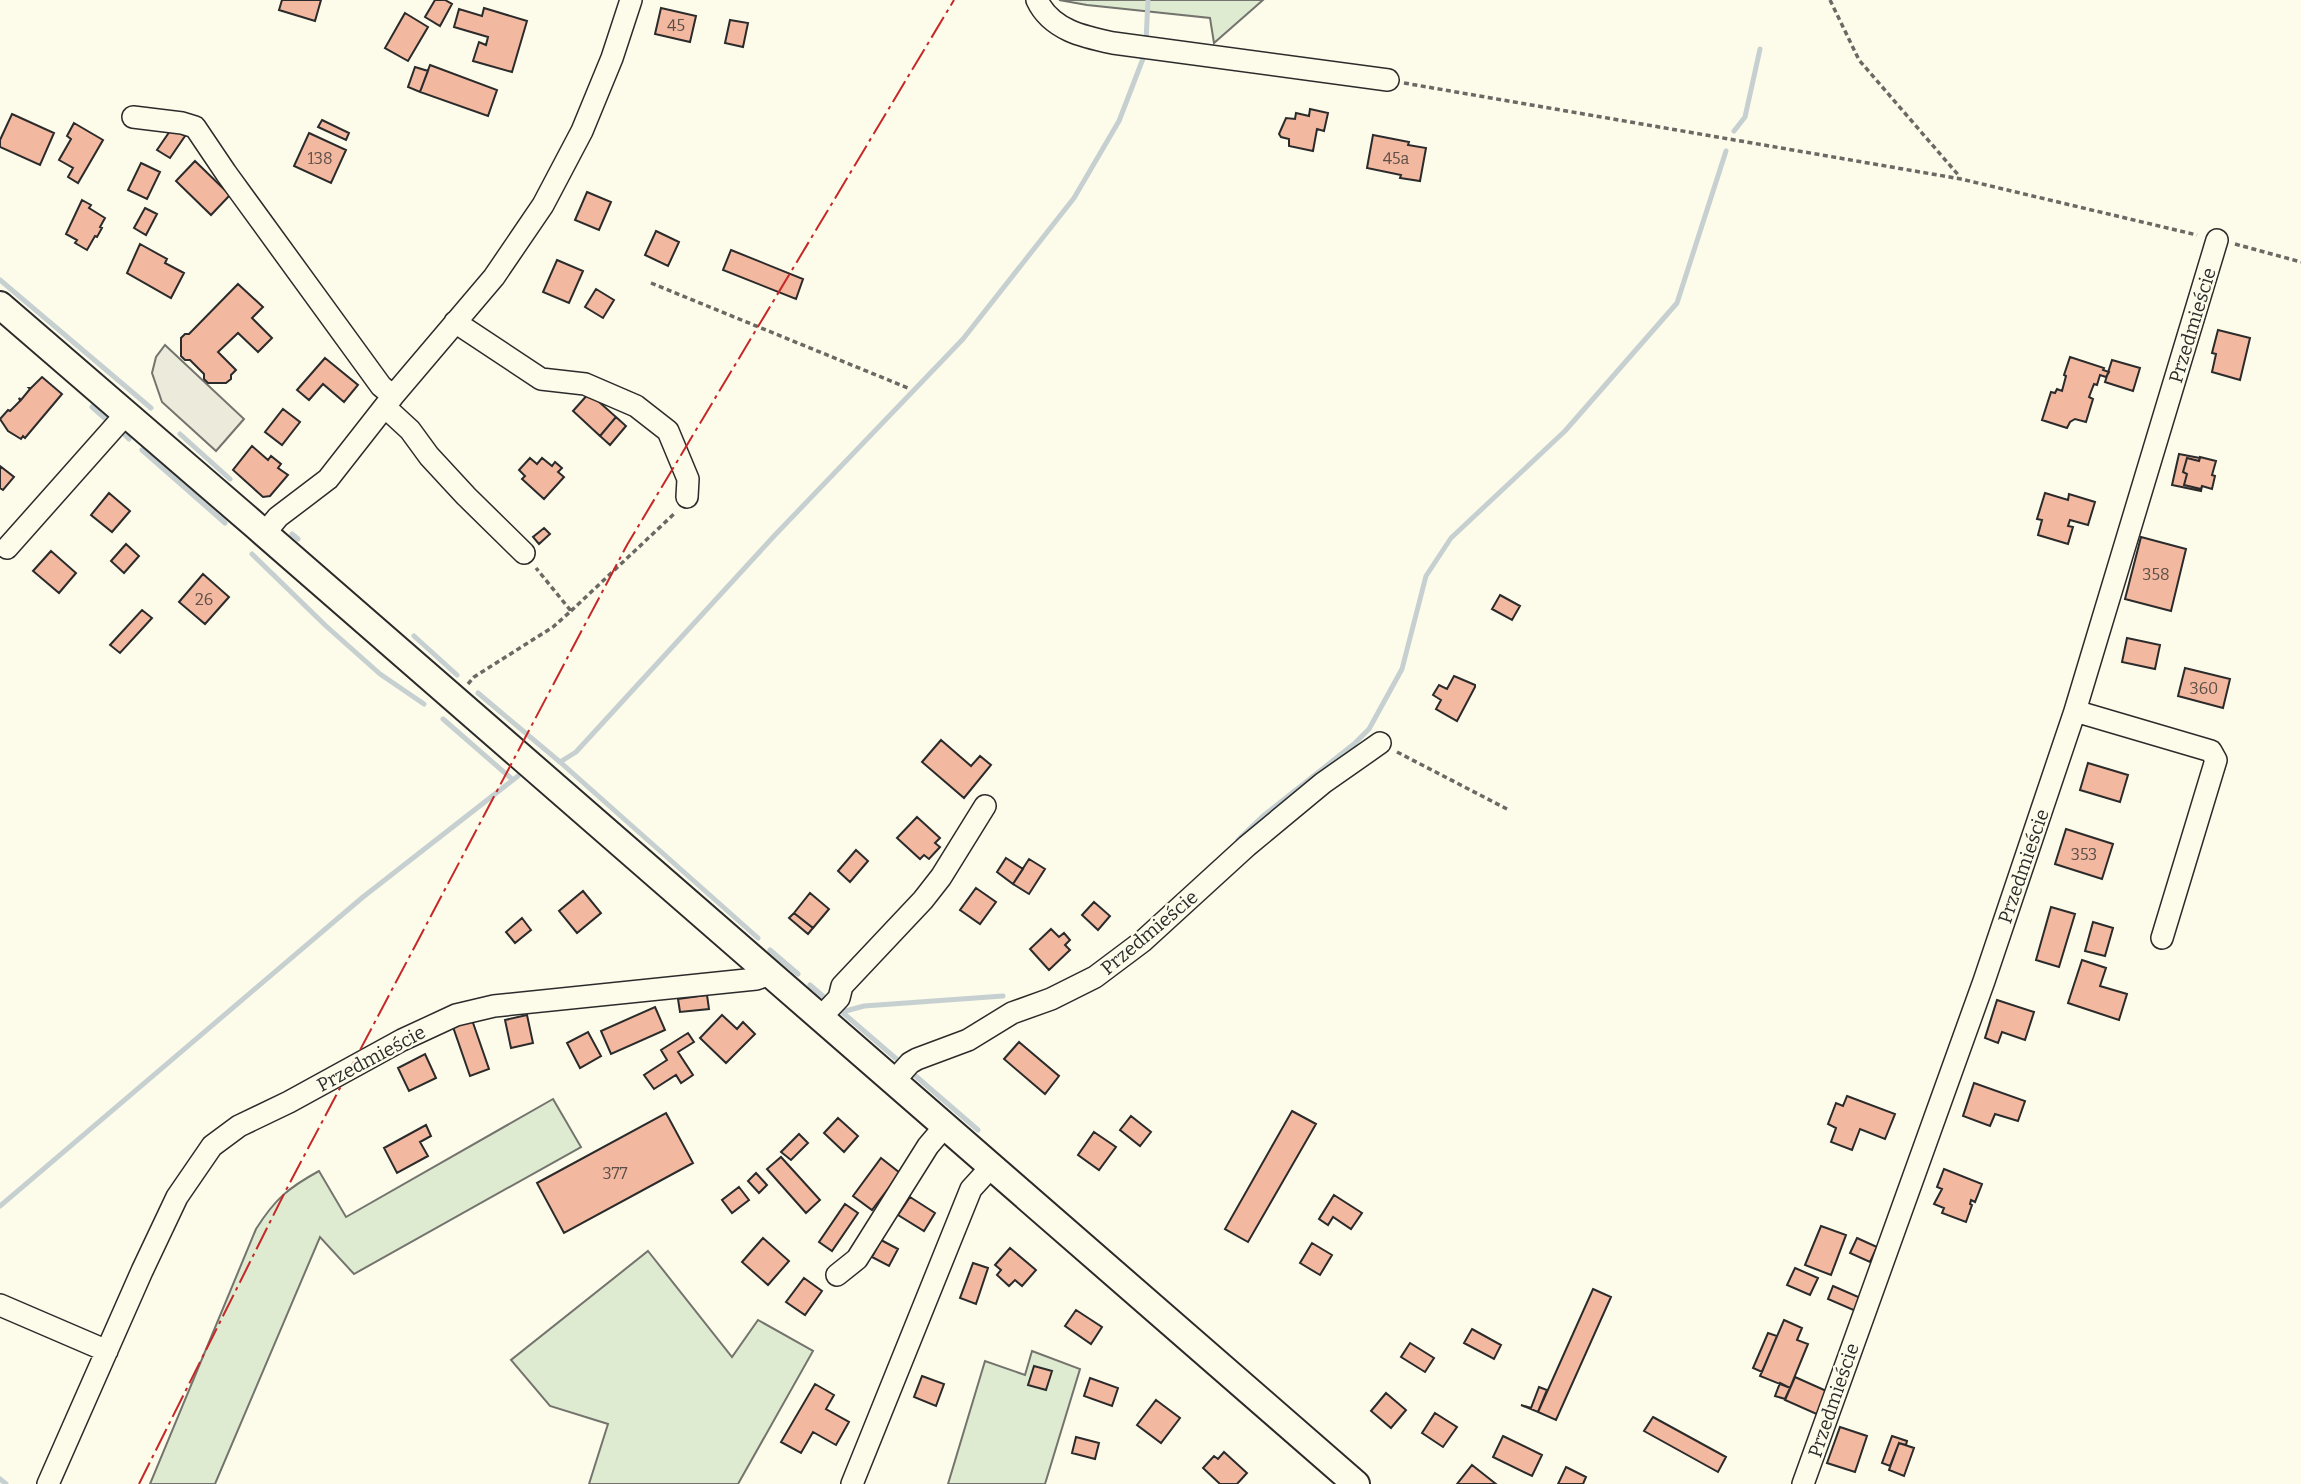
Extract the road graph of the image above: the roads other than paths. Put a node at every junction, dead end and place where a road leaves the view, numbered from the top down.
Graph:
1 (631, 0) edge
2 (1037, 0) edge
3 (1388, 80) road end
4 (133, 117) dead end
5 (2217, 240) road end
6 (0, 305) edge
7 (455, 322) junction
8 (389, 402) junction
9 (126, 414) junction
10 (687, 497) road end
11 (264, 534) junction
12 (6, 548) dead end
13 (524, 553) road end
14 (2076, 711) junction
15 (1380, 743) road end
16 (985, 806) dead end
17 (2162, 938) dead end
18 (771, 974) junction
19 (821, 1017) junction
20 (894, 1081) junction
21 (945, 1126) junction
22 (992, 1166) junction
23 (837, 1275) dead end
24 (0, 1305) edge
25 (107, 1351) junction
26 (48, 1484) edge
27 (852, 1484) edge
28 (1356, 1484) edge
29 (1803, 1484) edge

1 - 7 street
2 - 3 street
4 - 8 street
5 - 14 street, Przedmieście
6 - 9 main road
7 - 8 street
7 - 10 street
8 - 11 street
8 - 13 street
9 - 11 main road
9 - 12 street
11 - 18 main road
14 - 17 street
14 - 29 street, Przedmieście
15 - 20 street, Przedmieście
16 - 19 street
18 - 19 main road
18 - 25 street, Przedmieście
19 - 20 main road
20 - 21 main road
21 - 22 main road
21 - 23 street
22 - 27 street
22 - 28 main road
24 - 25 street
25 - 26 street, Przedmieście

